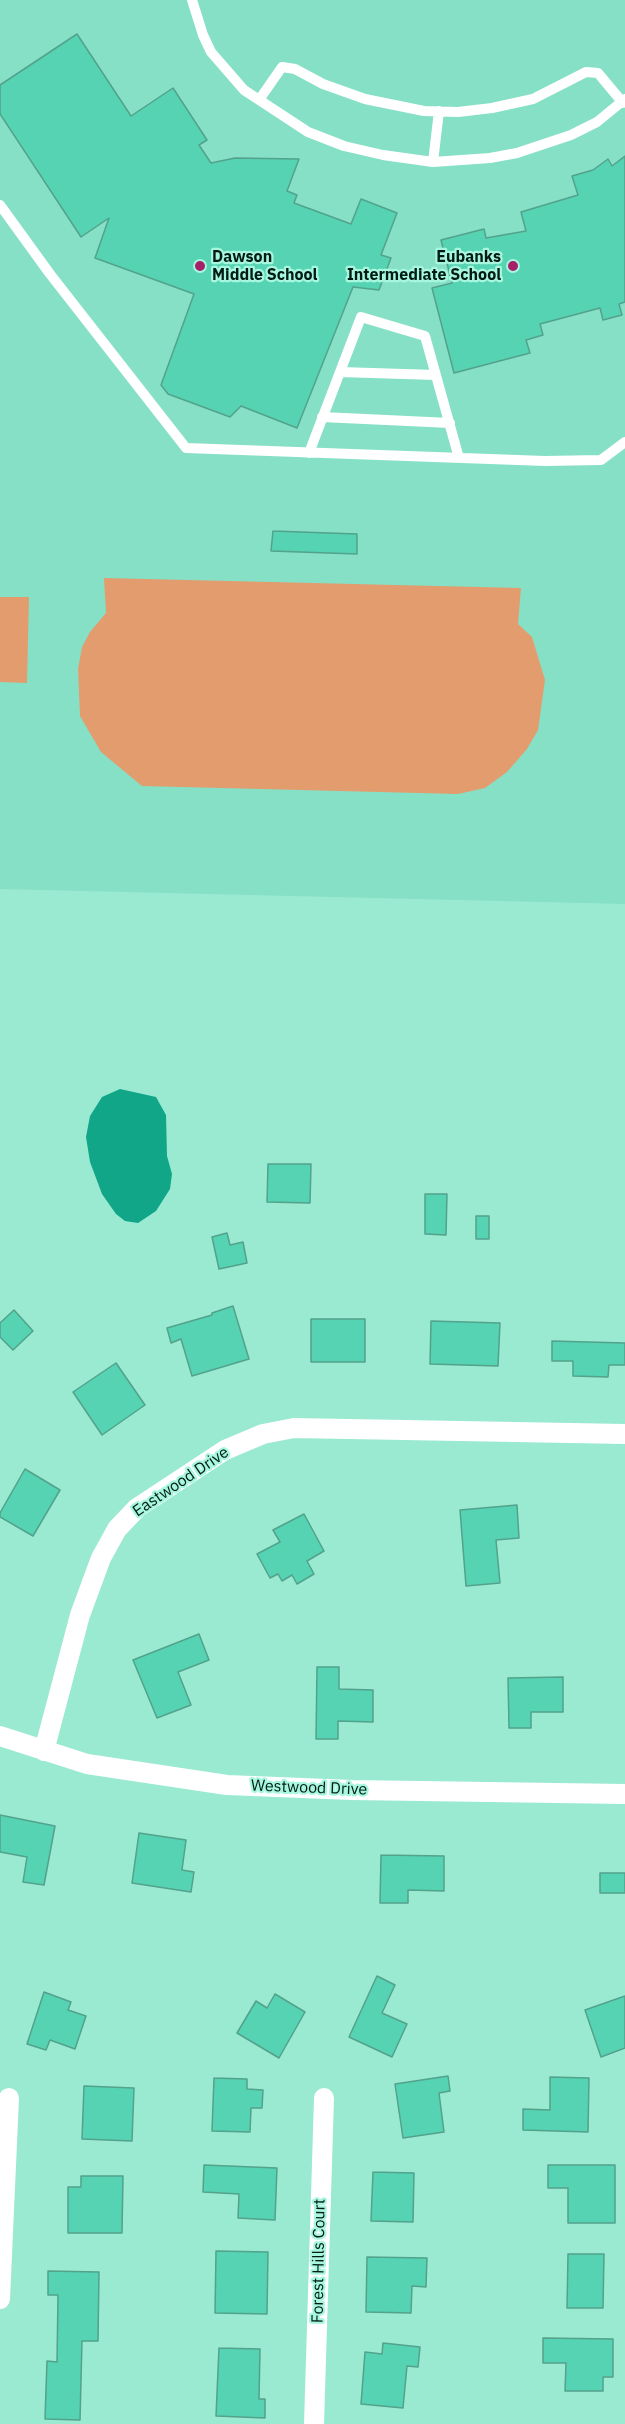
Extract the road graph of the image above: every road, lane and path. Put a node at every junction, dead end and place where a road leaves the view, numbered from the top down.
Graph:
1 (192, 0) edge
2 (259, 100) junction
3 (624, 101) edge
4 (439, 111) junction
5 (433, 162) junction
6 (0, 205) edge
7 (340, 372) junction
8 (436, 375) junction
9 (322, 417) junction
10 (450, 423) junction
11 (625, 442) edge
12 (309, 453) junction
13 (459, 458) junction
14 (625, 1434) edge
15 (0, 1736) edge
16 (44, 1751) junction
17 (625, 1794) edge
18 (9, 2098) dead end
19 (324, 2098) dead end
20 (0, 2299) edge
21 (314, 2424) edge

1 - 2 lane
2 - 4 lane
2 - 5 lane
3 - 4 lane
3 - 5 lane
4 - 5 lane
6 - 12 lane
7 - 8 lane
7 - 8 lane
7 - 9 lane
8 - 10 lane
9 - 10 lane
9 - 12 lane
10 - 13 lane
11 - 13 lane
12 - 13 lane
14 - 16 street, Eastwood Drive
15 - 16 street, Westwood Drive
16 - 17 street, Westwood Drive
18 - 20 street
19 - 21 street, Forest Hills Court

